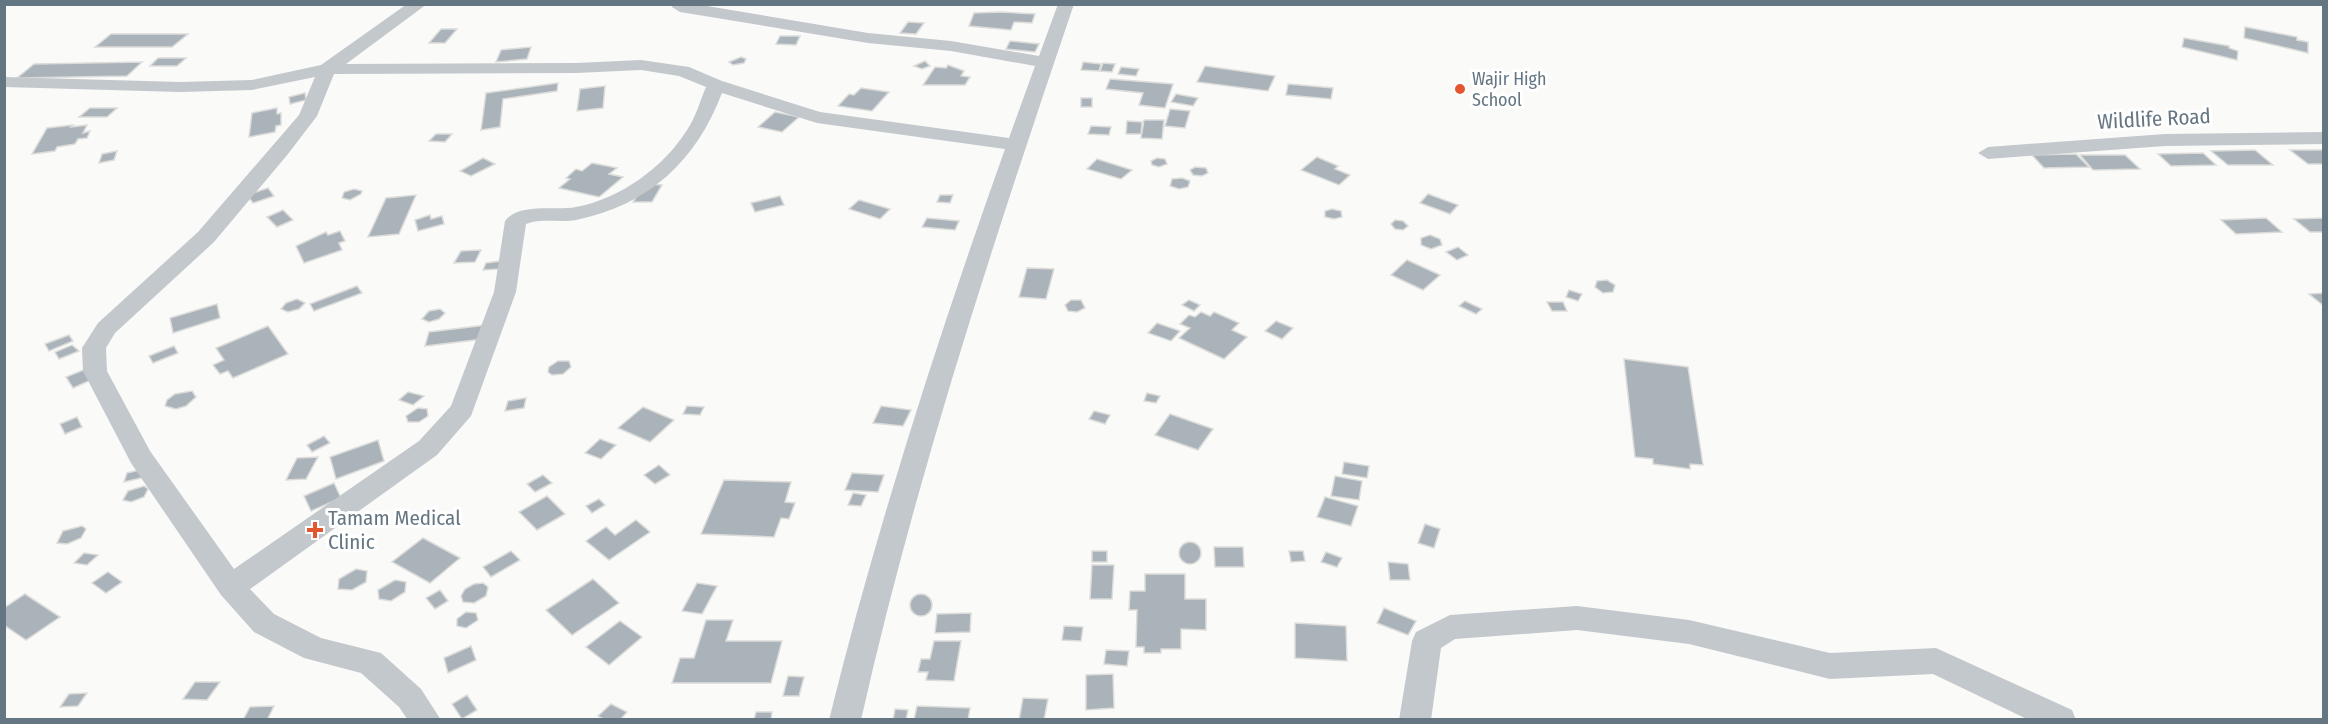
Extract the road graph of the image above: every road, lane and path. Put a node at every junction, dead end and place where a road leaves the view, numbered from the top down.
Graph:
1 (420, 4) edge
2 (1066, 4) edge
3 (680, 7) dead end
4 (1046, 62) junction
5 (327, 69) junction
6 (4, 82) edge
7 (716, 85) junction
8 (2324, 138) edge
9 (1015, 145) junction
10 (1988, 153) dead end
11 (231, 587) junction
12 (426, 720) edge
13 (845, 720) edge
14 (1415, 720) edge
15 (2061, 720) edge

1 - 5 street
2 - 4 street
3 - 4 street
4 - 9 street
5 - 6 street
5 - 7 street
5 - 11 street
7 - 9 street
7 - 11 street
8 - 10 street, Wildlife Road
9 - 13 street
11 - 12 street
14 - 15 street

